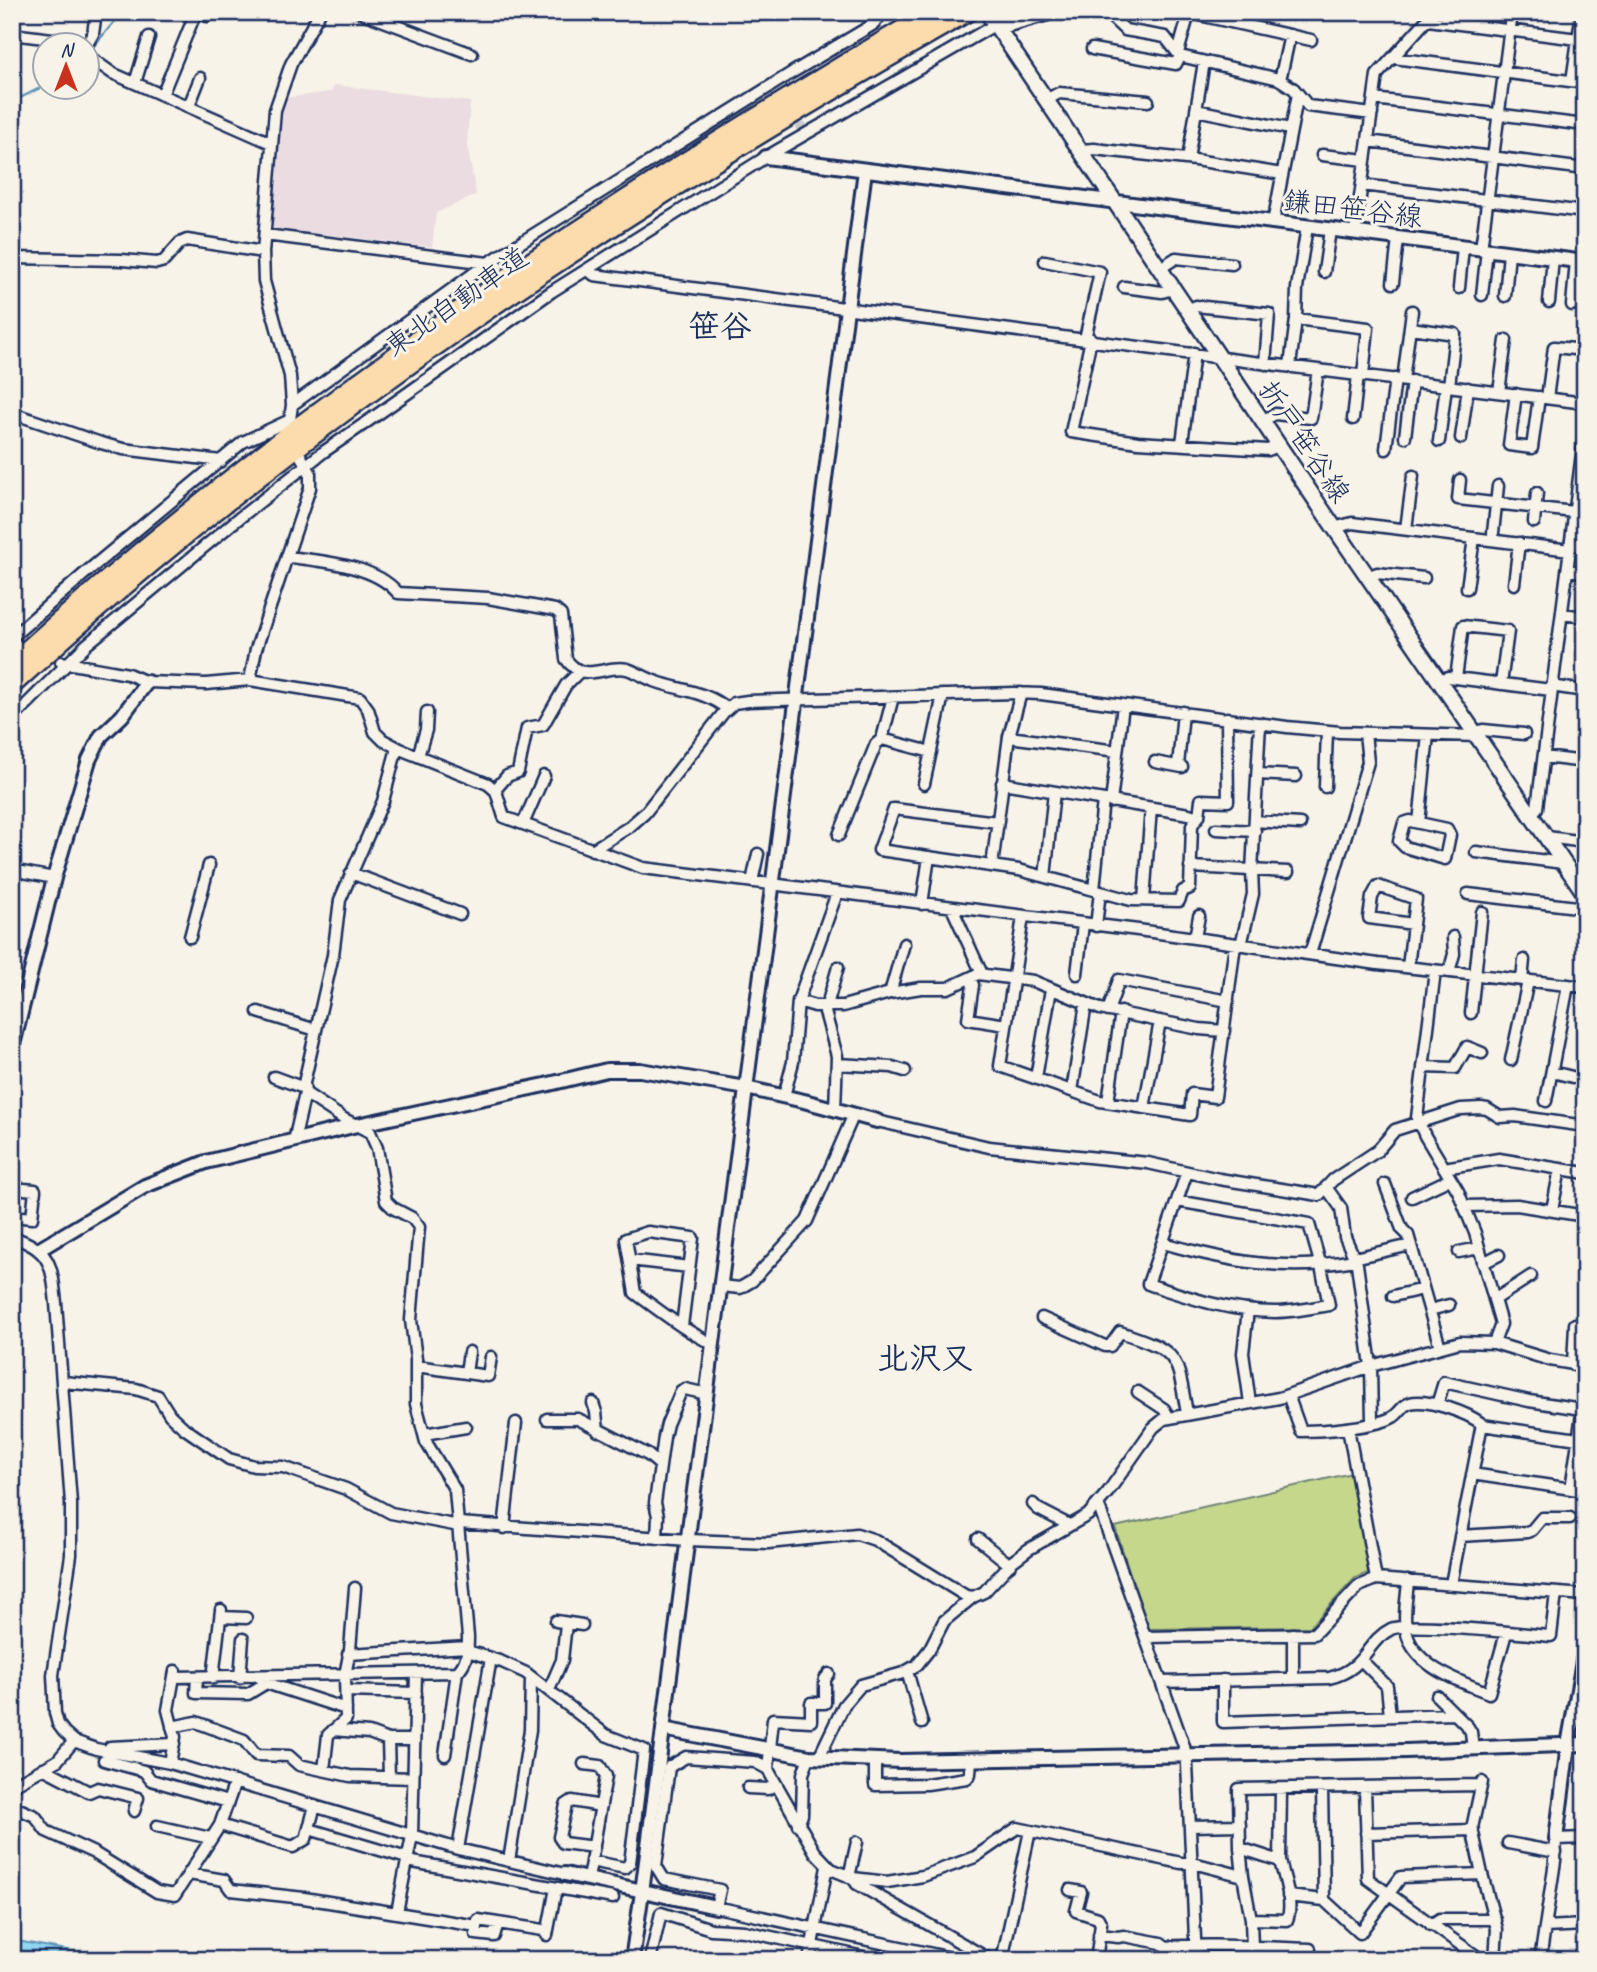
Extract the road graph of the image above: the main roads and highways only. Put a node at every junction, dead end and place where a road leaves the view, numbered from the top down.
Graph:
1 (933, 12) edge
2 (967, 12) edge
3 (993, 22) edge
4 (12, 664) edge
5 (12, 685) edge
6 (1585, 894) edge

1 - 4 highway, 東北自動車道
2 - 5 highway, 東北自動車道
3 - 6 main road, 折戸笹谷線

